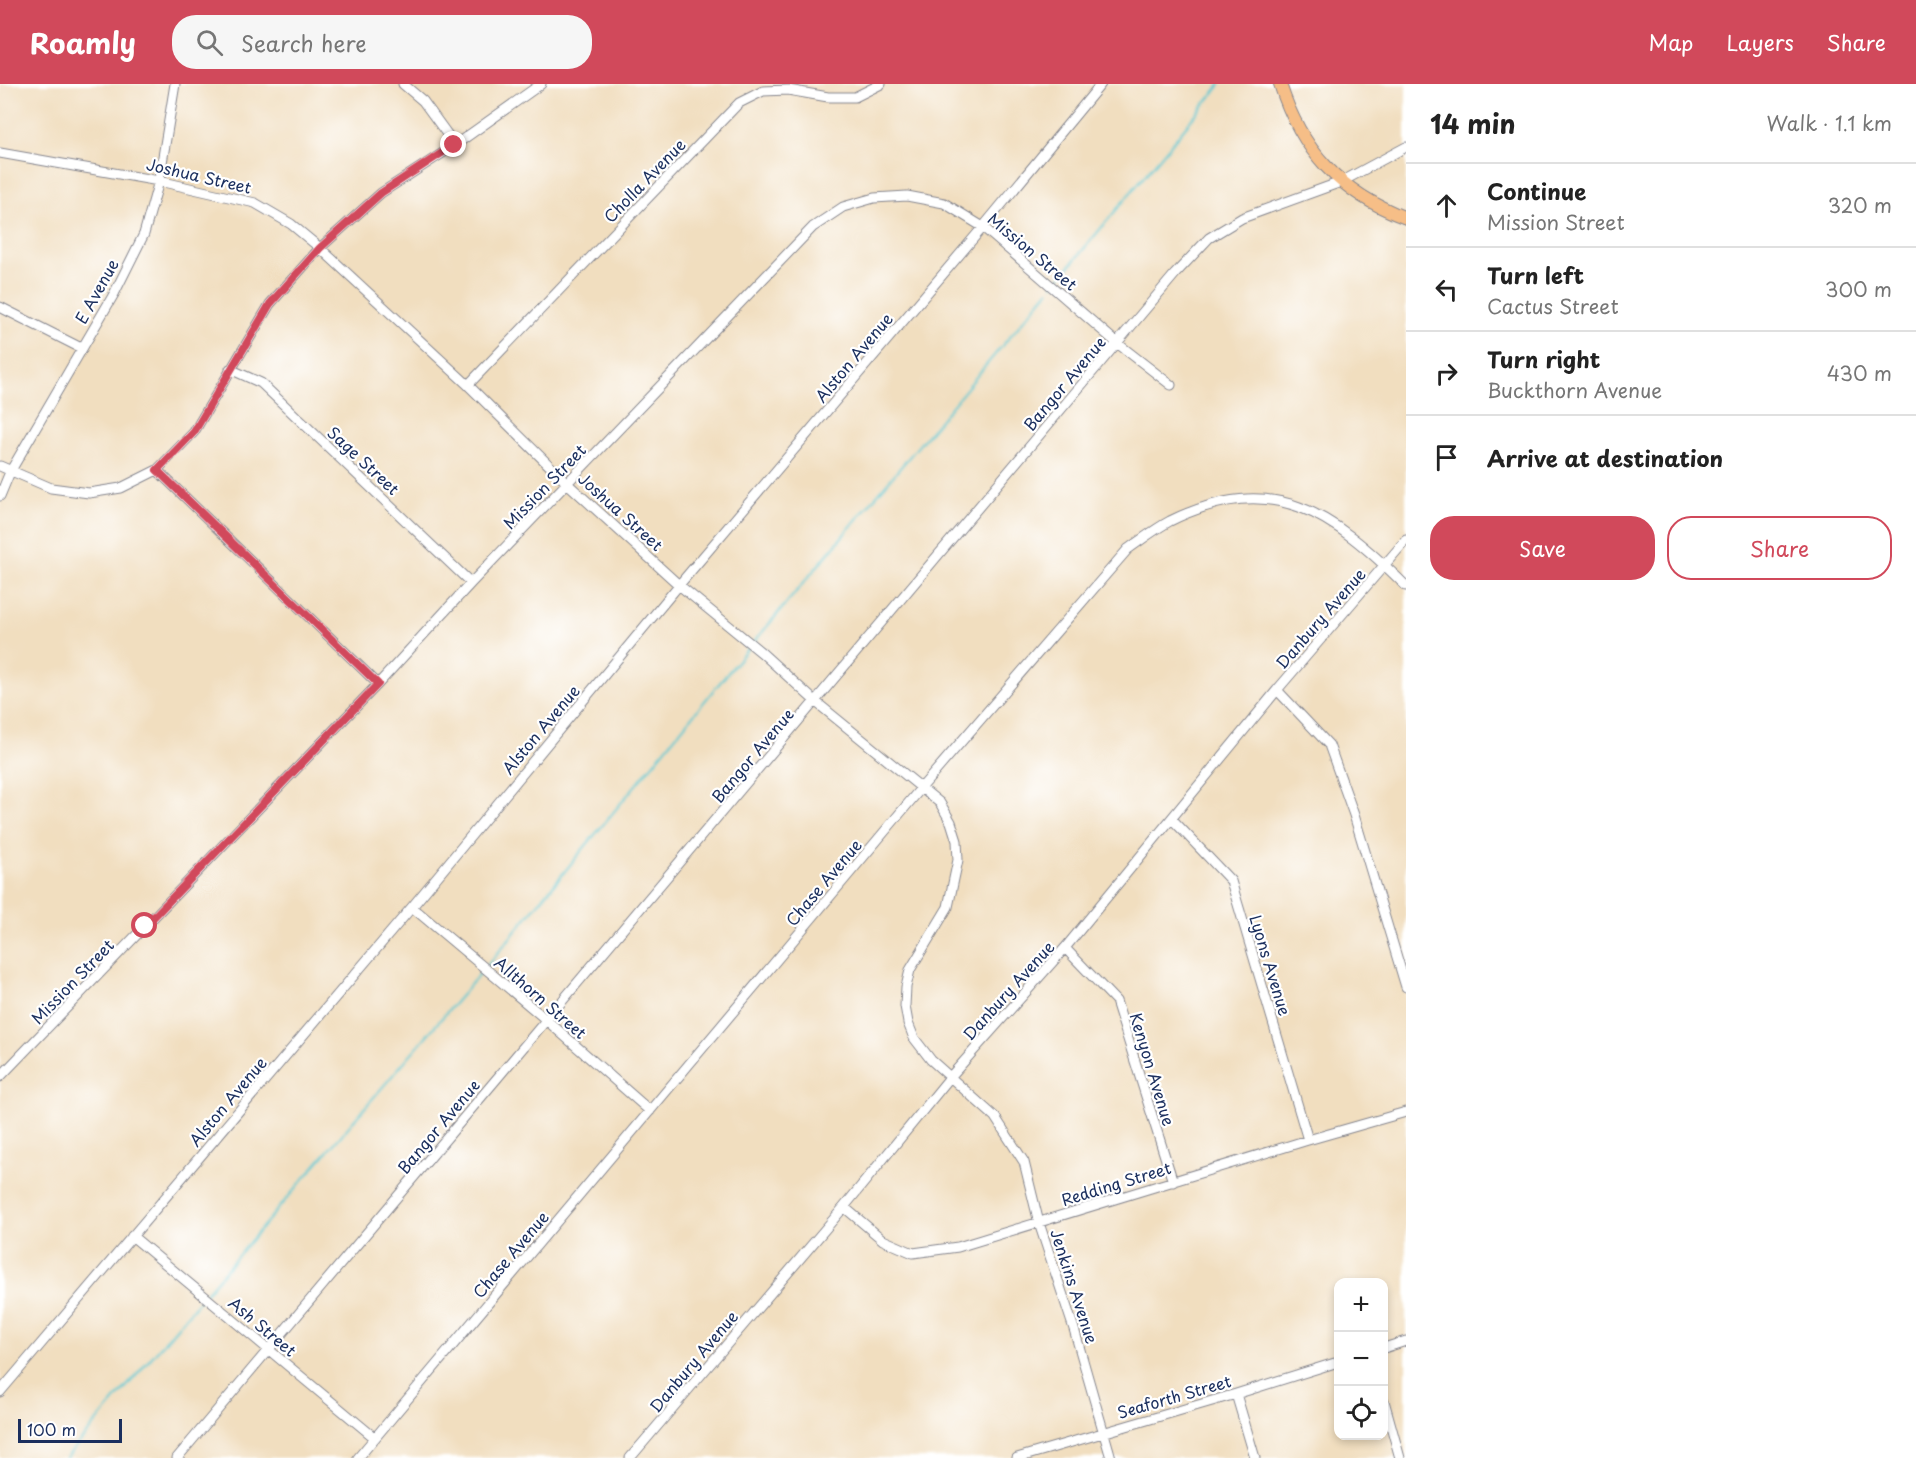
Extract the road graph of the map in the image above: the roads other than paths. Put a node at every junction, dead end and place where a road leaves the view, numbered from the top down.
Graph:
1 (176, 84) edge
2 (403, 84) edge
3 (541, 84) edge
4 (881, 84) edge
5 (1101, 84) edge
6 (1280, 84) edge
7 (454, 145) junction
8 (1406, 147) edge
9 (0, 153) edge
10 (159, 181) junction
11 (1341, 182) junction
12 (1406, 218) edge
13 (983, 227) junction
14 (320, 248) junction
15 (0, 307) edge
16 (1117, 343) junction
17 (81, 348) junction
18 (230, 369) junction
19 (468, 385) junction
20 (1171, 385) dead end
21 (0, 466) edge
22 (157, 470) junction
23 (10, 472) junction
24 (568, 484) junction
25 (0, 496) edge
26 (1406, 540) edge
27 (1385, 565) junction
28 (471, 583) junction
29 (679, 585) junction
30 (1406, 586) edge
31 (378, 684) junction
32 (1277, 690) junction
33 (816, 702) junction
34 (922, 787) junction
35 (1172, 819) junction
36 (412, 907) junction
37 (1065, 948) junction
38 (1406, 987) edge
39 (546, 1022) junction
40 (951, 1076) junction
41 (0, 1077) edge
42 (650, 1111) junction
43 (1406, 1112) edge
44 (1308, 1140) junction
45 (1173, 1182) junction
46 (844, 1207) junction
47 (1039, 1223) junction
48 (132, 1236) junction
49 (1406, 1341) edge
50 (1388, 1346) edge
51 (268, 1350) junction
52 (1334, 1363) edge
53 (0, 1392) edge
54 (1236, 1394) junction
55 (1388, 1418) edge
56 (1103, 1433) junction
57 (375, 1438) junction
58 (177, 1458) edge
59 (358, 1458) edge
60 (630, 1458) edge
61 (1017, 1458) edge
62 (1111, 1458) edge
63 (1255, 1458) edge
64 (1400, 1458) edge

1 - 10 street, E Avenue
2 - 7 street
3 - 7 street
4 - 19 street, Cholla Avenue
5 - 13 street, Alston Avenue
6 - 11 main road
7 - 14 street
8 - 11 street, Bangor Avenue
9 - 10 street, Joshua Street
10 - 14 street, Joshua Street
10 - 17 street, E Avenue
11 - 12 main road
11 - 16 street, Bangor Avenue
13 - 16 street, Mission Street
13 - 24 street, Mission Street
13 - 29 street, Alston Avenue
14 - 18 street
14 - 19 street, Joshua Street
15 - 17 street
16 - 20 street, Mission Street
16 - 33 street, Bangor Avenue
17 - 23 street, E Avenue
18 - 22 street
18 - 28 street, Sage Street
19 - 24 street, Joshua Street
21 - 23 street
22 - 23 street
22 - 31 street
23 - 25 street, E Avenue
24 - 28 street, Mission Street
24 - 29 street, Joshua Street
26 - 27 street, Danbury Avenue
27 - 30 street, Chase Avenue
27 - 32 street, Danbury Avenue
27 - 34 street, Chase Avenue
28 - 31 street, Mission Street
29 - 33 street, Joshua Street
29 - 36 street, Alston Avenue
31 - 41 street, Mission Street
32 - 35 street, Danbury Avenue
32 - 38 street
33 - 34 street, Joshua Street
33 - 39 street, Bangor Avenue
34 - 40 street, Joshua Street
34 - 42 street, Chase Avenue
35 - 37 street, Danbury Avenue
35 - 44 street, Lyons Avenue
36 - 39 street, Allthorn Street
36 - 48 street, Alston Avenue
37 - 40 street, Danbury Avenue
37 - 45 street, Kenyon Avenue
39 - 42 street, Allthorn Street
39 - 51 street, Bangor Avenue
40 - 46 street, Danbury Avenue
40 - 47 street, Jenkins Avenue
42 - 57 street, Chase Avenue
43 - 44 street, Redding Street
44 - 45 street, Redding Street
45 - 47 street, Redding Street
46 - 47 street, Redding Street
46 - 60 street, Danbury Avenue
47 - 56 street, Jenkins Avenue
48 - 51 street, Ash Street
48 - 53 street, Alston Avenue
49 - 50 street
51 - 57 street, Ash Street
51 - 58 street, Bangor Avenue
52 - 54 street, Seaforth Street
54 - 56 street, Seaforth Street
54 - 63 street
55 - 64 street
56 - 61 street, Seaforth Street
56 - 62 street, Jenkins Avenue
57 - 59 street, Chase Avenue

